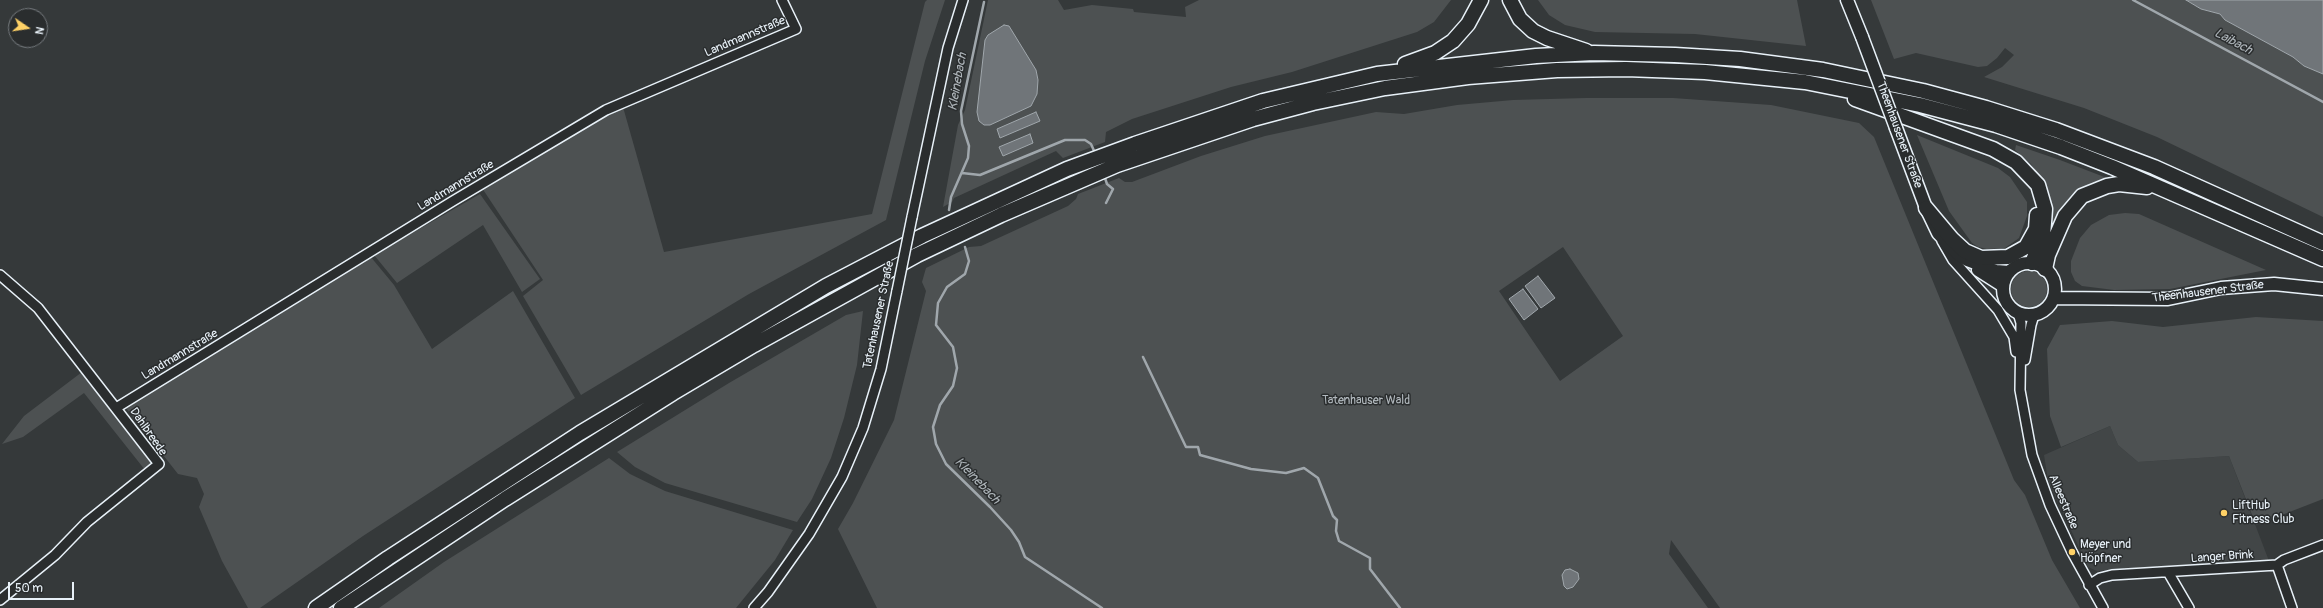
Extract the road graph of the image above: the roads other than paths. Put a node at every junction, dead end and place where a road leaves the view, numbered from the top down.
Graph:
1 (782, 0) edge
2 (963, 0) edge
3 (1481, 0) edge
4 (1510, 0) edge
5 (1847, 0) edge
6 (1594, 53) junction
7 (1378, 74) junction
8 (1805, 82) junction
9 (1115, 159) junction
10 (2027, 172) junction
11 (2170, 192) junction
12 (1926, 208) junction
13 (1938, 233) junction
14 (2323, 243) edge
15 (2323, 259) edge
16 (1967, 260) junction
17 (2039, 266) junction
18 (2009, 272) junction
19 (0, 275) edge
20 (2003, 286) junction
21 (2323, 289) edge
22 (2054, 292) junction
23 (2018, 313) junction
24 (2034, 315) junction
25 (2020, 390) junction
26 (116, 408) junction
27 (2026, 422) junction
28 (2323, 545) edge
29 (2278, 565) junction
30 (2168, 572) junction
31 (2089, 584) junction
32 (0, 600) edge
33 (316, 608) edge
34 (341, 608) edge
35 (754, 608) edge
36 (2103, 608) edge
37 (2189, 608) edge
38 (2292, 608) edge

1 - 26 street, Landmannstraße
2 - 35 street, Tatenhausener Straße, bridge
3 - 7 highway
4 - 6 highway
5 - 12 main road, Theenhausener Straße, bridge
6 - 7 highway
6 - 14 highway
7 - 9 highway
8 - 9 highway
8 - 10 highway
8 - 11 highway
9 - 33 highway
9 - 34 highway
10 - 12 highway
10 - 17 highway
11 - 15 highway
11 - 17 highway
12 - 13 main road, Theenhausener Straße
13 - 16 main road, Theenhausener Straße
13 - 25 street
16 - 18 main road, Theenhausener Straße
16 - 20 main road, Theenhausener Straße
17 - 18 main road
17 - 22 main road
18 - 20 main road
19 - 26 street, Dahlbreede
20 - 23 main road
21 - 22 main road, Theenhausener Straße
22 - 24 main road
23 - 24 main road
23 - 25 street, Alleestraße
24 - 27 street, Alleestraße
25 - 27 street, Alleestraße
26 - 32 street, Dahlbreede
27 - 31 street, Alleestraße
28 - 29 street
29 - 30 street, Langer Brink
29 - 38 street
30 - 31 street, Langer Brink
30 - 37 street
31 - 36 street, Alleestraße

